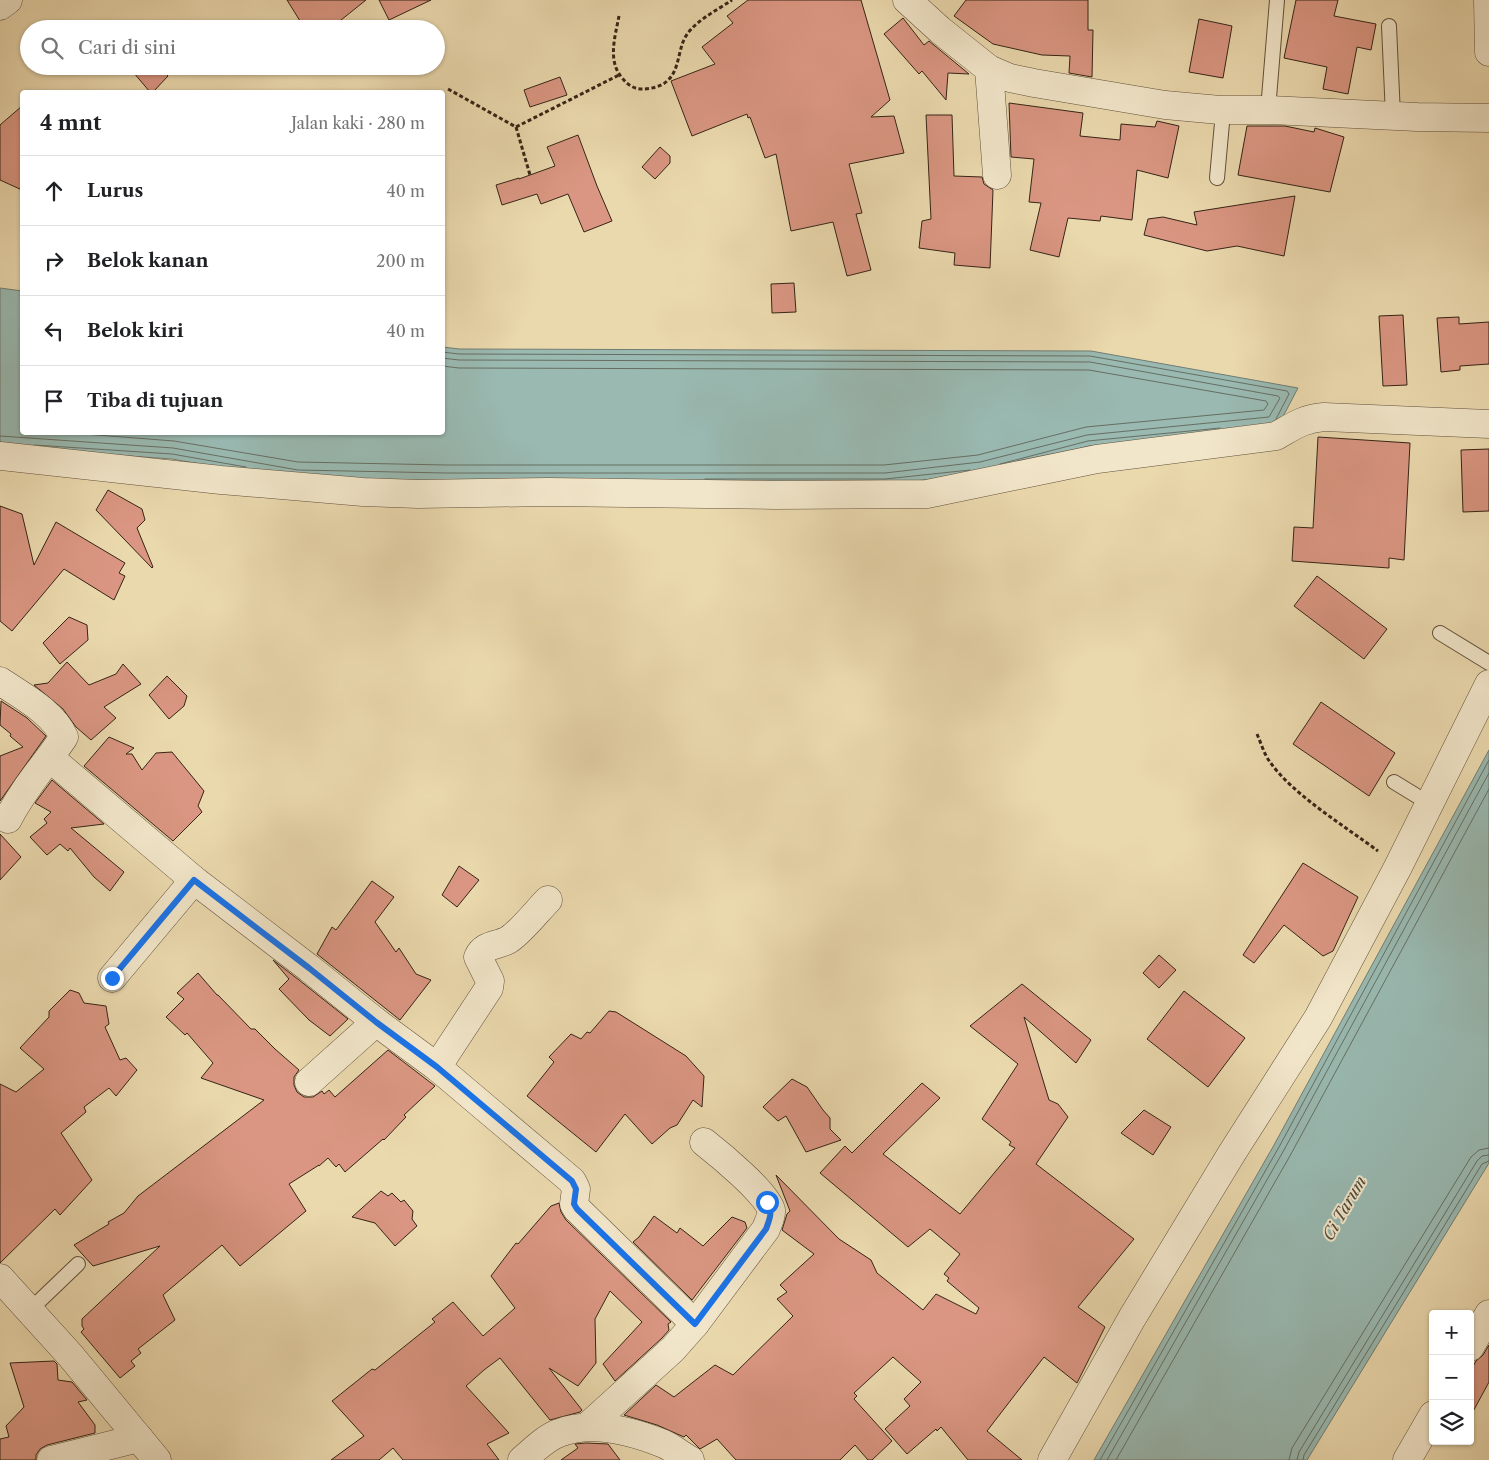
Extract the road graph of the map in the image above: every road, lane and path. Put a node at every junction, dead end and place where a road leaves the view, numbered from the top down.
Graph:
1 (8, 0) edge
2 (732, 0) edge
3 (907, 0) edge
4 (1277, 0) edge
5 (1488, 0) edge
6 (0, 6) edge
7 (619, 16) dead end
8 (1389, 26) dead end
9 (1489, 52) edge
10 (990, 69) junction
11 (619, 75) junction
12 (448, 89) dead end
13 (1220, 110) junction
14 (1268, 110) junction
15 (1394, 116) junction
16 (1489, 118) edge
17 (516, 127) junction
18 (530, 174) dead end
19 (997, 175) dead end
20 (1217, 178) dead end
21 (1489, 424) edge
22 (0, 456) edge
23 (1440, 633) dead end
24 (1489, 663) edge
25 (0, 681) edge
26 (1489, 684) edge
27 (1256, 734) dead end
28 (50, 758) junction
29 (1394, 782) dead end
30 (1430, 804) junction
31 (8, 819) dead end
32 (1398, 867) junction
33 (194, 880) junction
34 (548, 900) dead end
35 (112, 978) dead end
36 (376, 1022) junction
37 (437, 1067) junction
38 (309, 1082) dead end
39 (704, 1142) dead end
40 (78, 1264) dead end
41 (0, 1278) edge
42 (30, 1310) junction
43 (1489, 1314) edge
44 (695, 1324) junction
45 (1474, 1340) edge
46 (1429, 1421) edge
47 (588, 1426) junction
48 (139, 1438) junction
49 (51, 1460) edge
50 (157, 1460) edge
51 (522, 1460) edge
52 (690, 1460) edge
53 (1052, 1460) edge
54 (1407, 1460) edge

1 - 6 street
2 - 11 path
3 - 10 street
4 - 14 lane
5 - 9 street
7 - 11 path
8 - 15 lane
10 - 13 street
10 - 19 street
11 - 17 path
12 - 17 path
13 - 14 street
13 - 20 lane
14 - 15 street
15 - 16 street
17 - 18 path
21 - 22 street
23 - 24 lane
25 - 28 street
26 - 30 street
27 - 32 path
28 - 31 street
28 - 33 street
29 - 30 lane
30 - 32 street
32 - 53 street
33 - 35 street
33 - 36 street
34 - 37 street
36 - 37 street
36 - 38 street
37 - 44 street
39 - 44 street
40 - 42 lane
41 - 42 street
42 - 48 street
43 - 45 street
44 - 47 street
46 - 54 street
47 - 51 street
47 - 52 street
48 - 49 street
48 - 50 street

